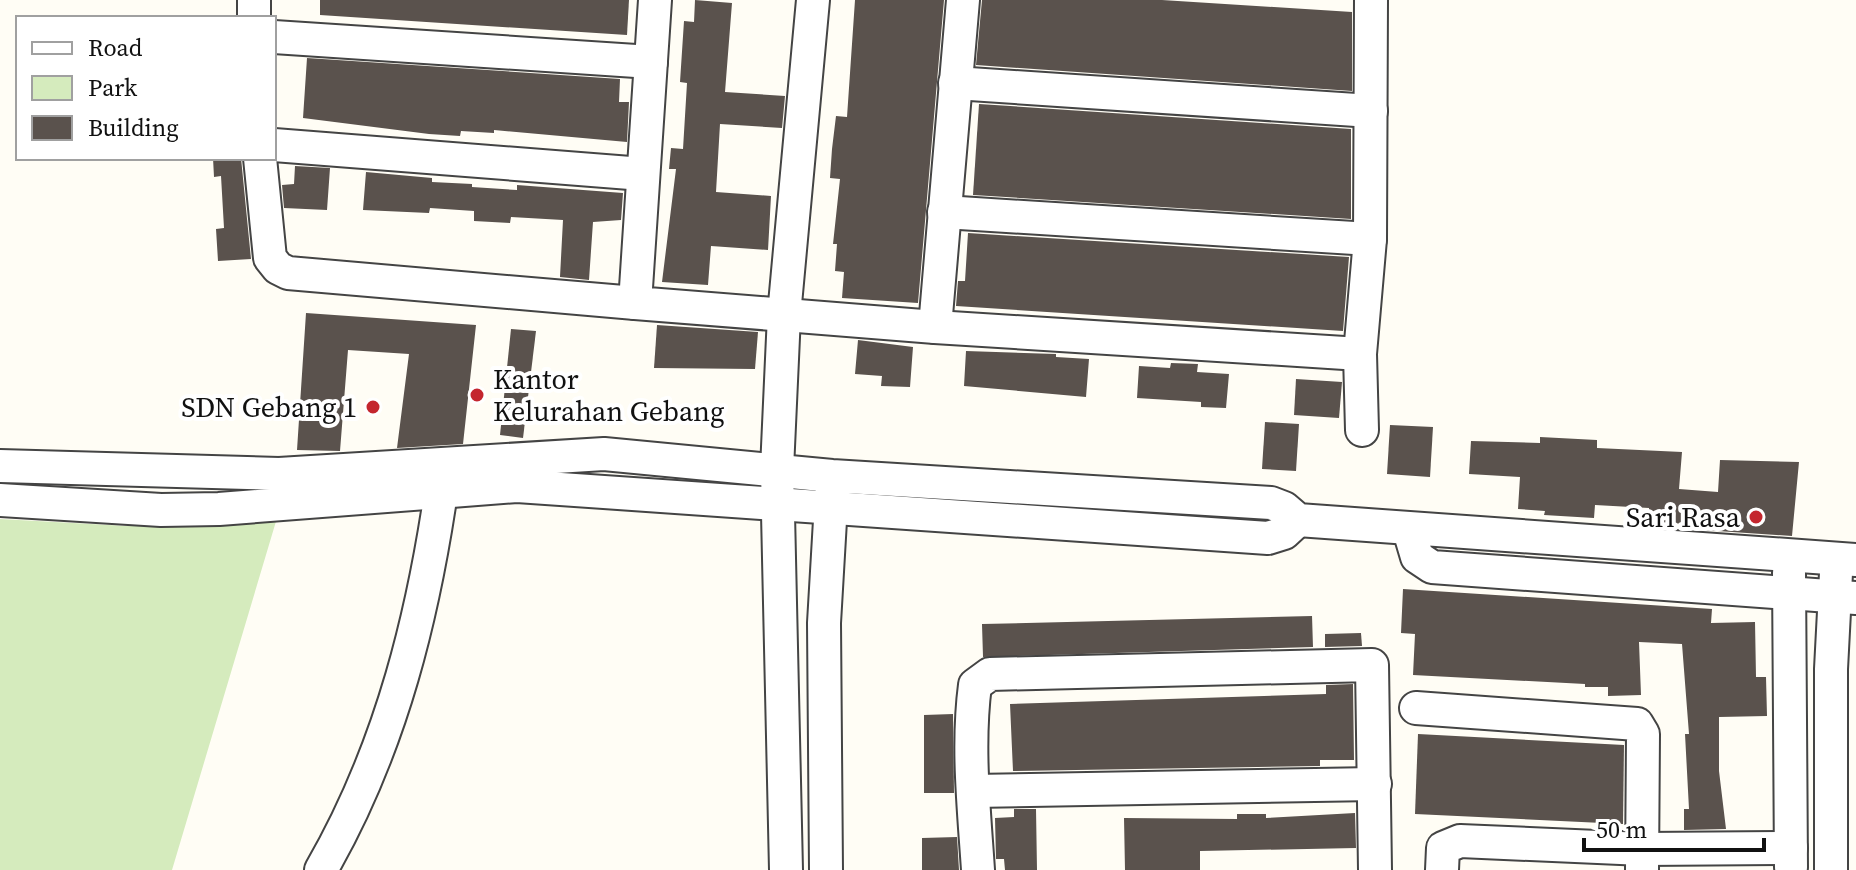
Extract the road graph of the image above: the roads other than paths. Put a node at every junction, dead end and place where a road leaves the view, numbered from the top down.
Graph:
1 (655, 0) edge
2 (813, 0) edge
3 (963, 0) edge
4 (1371, 0) edge
5 (276, 37) edge
6 (651, 62) junction
7 (955, 83) junction
8 (1371, 111) junction
9 (276, 145) edge
10 (260, 160) edge
11 (643, 174) junction
12 (944, 212) junction
13 (1370, 239) junction
14 (635, 303) junction
15 (784, 315) junction
16 (935, 327) junction
17 (1360, 354) junction
18 (1362, 430) dead end
19 (0, 466) edge
20 (777, 469) junction
21 (442, 479) junction
22 (831, 490) junction
23 (0, 500) edge
24 (776, 501) junction
25 (1409, 530) junction
26 (1790, 555) junction
27 (1846, 559) edge
28 (1789, 593) junction
29 (1845, 596) edge
30 (824, 623) junction
31 (781, 625) junction
32 (1792, 669) junction
33 (1831, 669) junction
34 (1416, 708) dead end
35 (1375, 784) junction
36 (973, 791) junction
37 (1791, 859) edge
38 (1643, 860) edge
39 (321, 870) edge
40 (786, 870) edge
41 (826, 870) edge
42 (978, 870) edge
43 (1375, 870) edge
44 (1442, 870) edge
45 (1831, 870) edge

1 - 6 street
2 - 15 street
3 - 7 street
4 - 8 street
5 - 6 street
6 - 11 street
7 - 8 street
7 - 12 street
8 - 13 street
9 - 11 street
10 - 14 street
11 - 14 street
12 - 13 street
12 - 16 street
13 - 17 street
14 - 15 street
15 - 16 street
15 - 20 street
16 - 17 street
17 - 18 street
19 - 21 street
20 - 21 street
20 - 22 street
20 - 24 street
21 - 23 street
21 - 24 street
21 - 39 street
22 - 24 street
22 - 25 street
22 - 30 street
24 - 31 street
25 - 26 street
25 - 28 street
26 - 27 street
26 - 28 street
27 - 29 street
28 - 29 street
28 - 32 street
29 - 33 street
30 - 31 street
30 - 41 street
31 - 40 street
32 - 33 street
32 - 37 street
33 - 45 street
34 - 38 street
35 - 36 street
35 - 36 street
35 - 43 street
36 - 42 street
37 - 38 street
38 - 44 street

